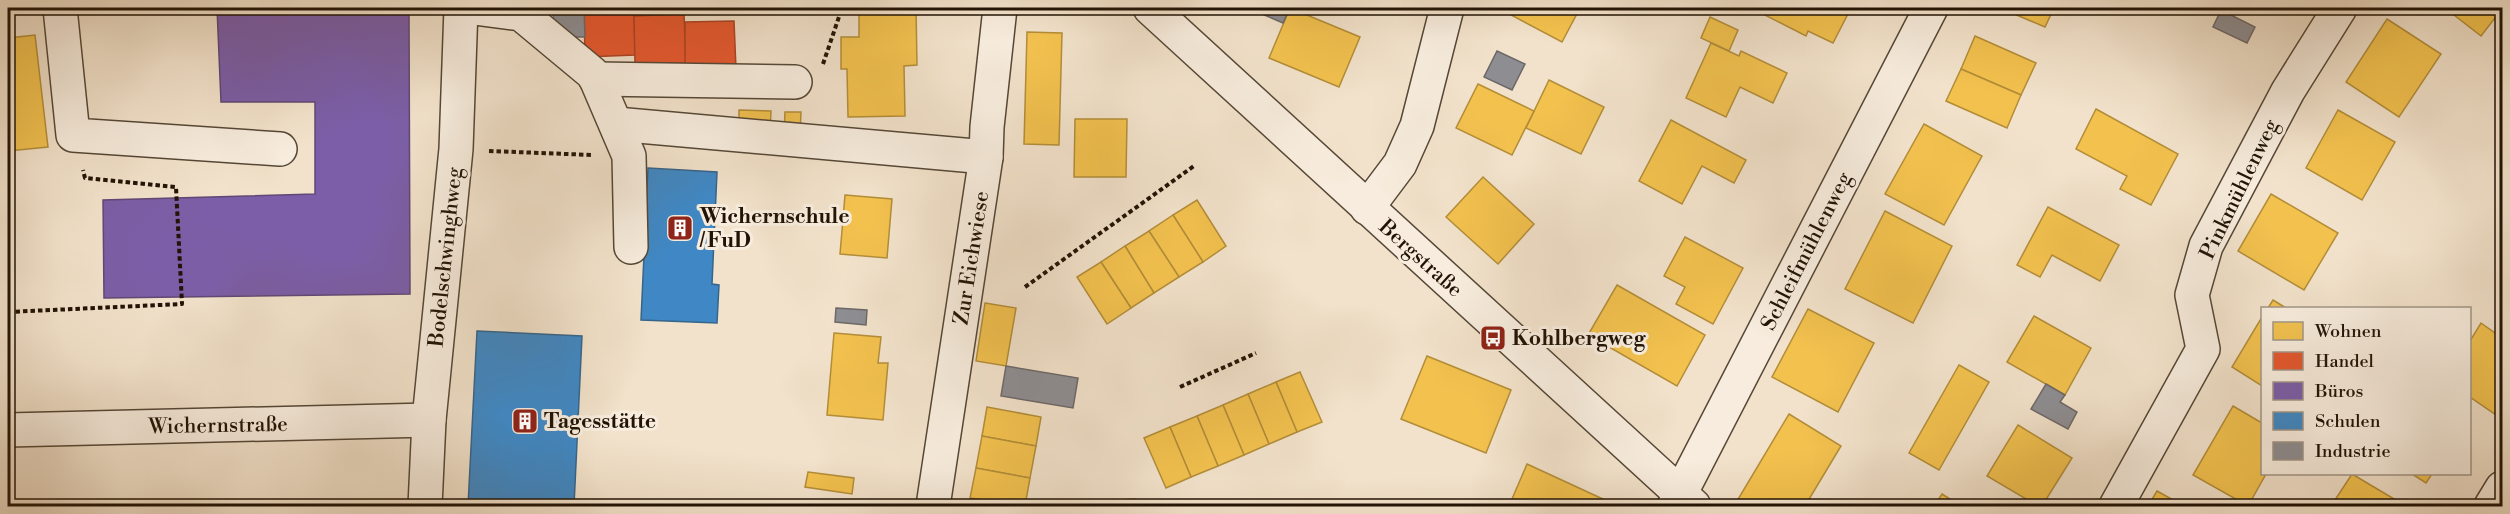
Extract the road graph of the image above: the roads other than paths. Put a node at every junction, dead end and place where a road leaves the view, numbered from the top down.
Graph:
1 (60, 8) edge
2 (461, 8) edge
3 (474, 8) edge
4 (1000, 8) edge
5 (1149, 8) edge
6 (1446, 8) edge
7 (1932, 8) edge
8 (2340, 8) edge
9 (807, 78) road end
10 (596, 79) junction
11 (616, 124) junction
12 (280, 148) dead end
13 (986, 157) junction
14 (1367, 208) junction
15 (631, 247) dead end
16 (429, 420) junction
17 (8, 430) edge
18 (2502, 488) edge
19 (1683, 503) edge
20 (425, 507) edge
21 (933, 507) edge
22 (2116, 507) edge
23 (2491, 507) edge

1 - 12 street
2 - 16 street, Bodelschwinghweg
3 - 10 street
4 - 13 street, Zur Eichwiese
5 - 14 street, Bergstraße
6 - 14 street
7 - 19 street, Schleifmühlenweg
8 - 22 street, Pinkmühlenweg
9 - 10 street
10 - 11 street
11 - 13 street
11 - 15 street
13 - 21 street, Zur Eichwiese
14 - 19 street, Bergstraße
16 - 17 street, Wichernstraße
16 - 20 street, Bodelschwinghweg
18 - 23 street

